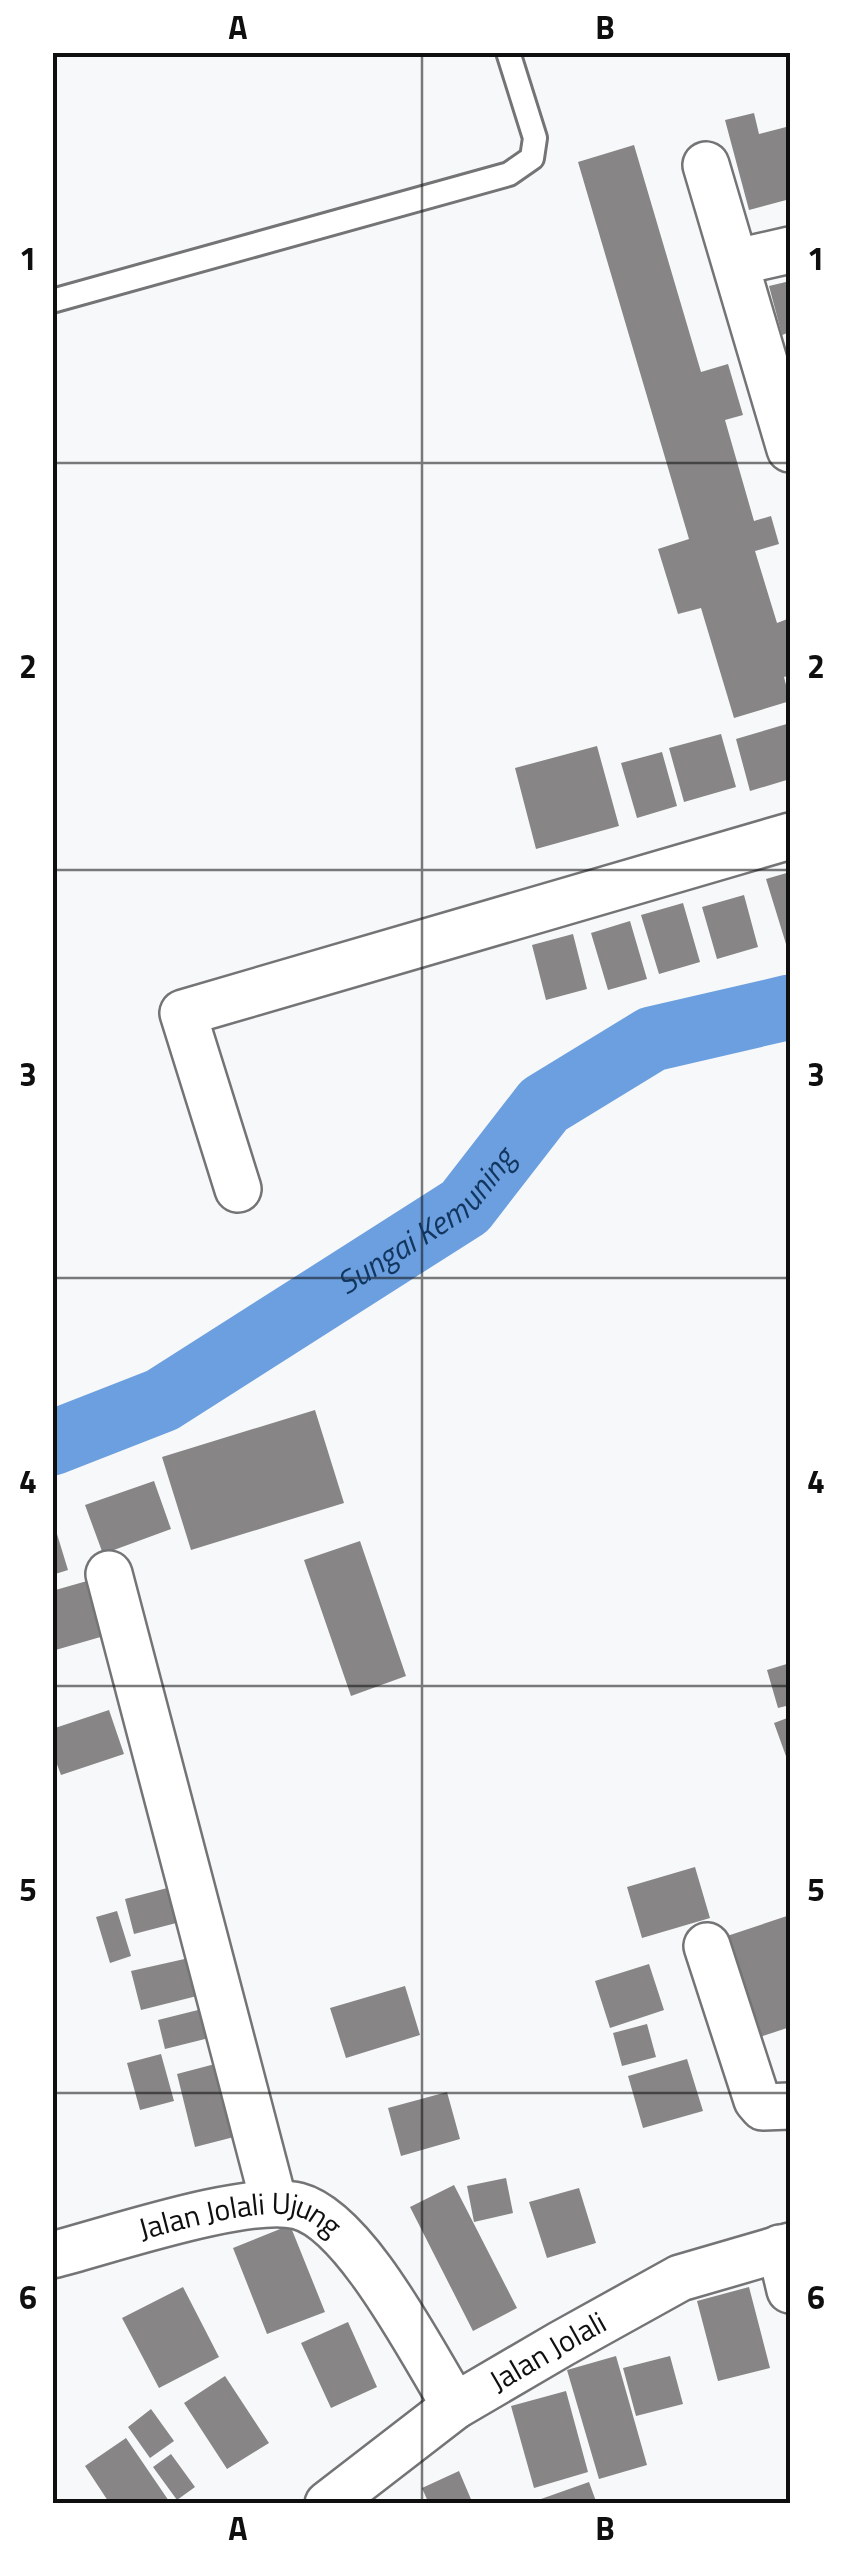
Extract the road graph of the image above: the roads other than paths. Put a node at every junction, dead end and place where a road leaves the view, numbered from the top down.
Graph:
1 (508, 52) edge
2 (706, 164) dead end
3 (790, 250) edge
4 (737, 262) junction
5 (52, 302) edge
6 (790, 449) edge
7 (790, 836) edge
8 (238, 1189) dead end
9 (109, 1574) dead end
10 (707, 1946) dead end
11 (790, 2106) edge
12 (274, 2204) junction
13 (52, 2255) edge
14 (787, 2261) edge
15 (455, 2406) junction
16 (328, 2504) edge

1 - 5 lane
2 - 4 street
3 - 4 street
4 - 6 street
7 - 8 street
9 - 12 street
10 - 11 street
12 - 13 street, Jalan Jolali Ujung
12 - 15 street, Jalan Jolali Ujung
14 - 15 street, Jalan Jolali
15 - 16 street, Jalan Jolali

